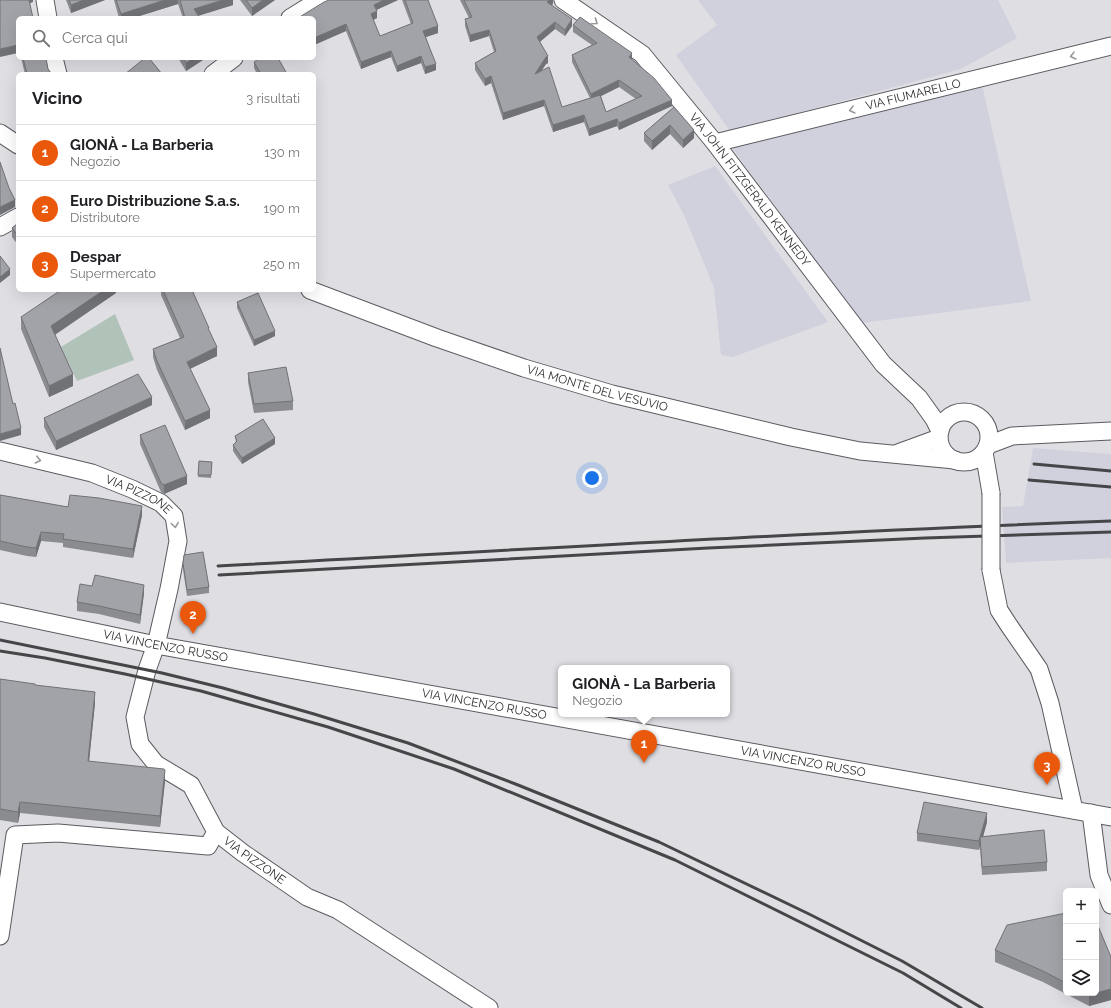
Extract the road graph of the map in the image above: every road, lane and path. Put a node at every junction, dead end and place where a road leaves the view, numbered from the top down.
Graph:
1 (45, 0) edge
2 (319, 0) edge
3 (563, 0) edge
4 (48, 16) edge
5 (293, 16) edge
6 (1111, 46) edge
7 (54, 60) edge
8 (231, 60) edge
9 (58, 72) edge
10 (216, 72) edge
11 (0, 133) edge
12 (715, 143) junction
13 (16, 144) edge
14 (16, 218) edge
15 (0, 228) edge
16 (315, 292) edge
17 (919, 398) junction
18 (963, 412) junction
19 (984, 422) junction
20 (1111, 431) edge
21 (940, 434) junction
22 (1012, 436) junction
23 (986, 449) junction
24 (0, 451) edge
25 (894, 454) junction
26 (959, 461) junction
27 (990, 487) junction
28 (0, 612) edge
29 (156, 645) junction
30 (1074, 810) junction
31 (1091, 813) junction
32 (1111, 817) edge
33 (216, 832) junction
34 (1111, 905) edge
35 (0, 936) edge
36 (489, 1008) edge

1 - 4 street
2 - 5 street
3 -> 12 street, VIA JOHN FITZGERALD KENNEDY
6 -> 12 street, VIA FIUMARELLO
7 - 9 street
8 - 10 street
11 - 13 street
12 - 17 street, VIA JOHN FITZGERALD KENNEDY
14 - 15 street
16 - 25 street, VIA MONTE DEL VESUVIO
17 - 18 street, VIA JOHN FITZGERALD KENNEDY
17 - 21 street, VIA JOHN FITZGERALD KENNEDY
18 - 19 street, VIA MONTE DEL VESUVIO
18 - 21 street, VIA MONTE DEL VESUVIO
19 - 22 street, VIA MONTE DEL VESUVIO
19 - 23 street
20 - 22 street, VIA MONTE DEL VESUVIO
21 - 25 street, VIA MONTE DEL VESUVIO
21 - 26 street
22 - 23 street, VIA MONTE DEL VESUVIO
23 - 26 street, VIA MONTE DEL VESUVIO
23 - 27 street
24 -> 29 street, VIA PIZZONE
25 - 26 street, VIA MONTE DEL VESUVIO
26 - 27 street
27 - 30 street, bridge
28 - 29 street, VIA VINCENZO RUSSO
29 - 30 street, VIA VINCENZO RUSSO
29 - 33 street, VIA PIZZONE
30 - 31 street, VIA VINCENZO RUSSO
31 - 32 street, VIA VINCENZO RUSSO
31 - 34 street
33 - 35 street
33 - 36 street, VIA PIZZONE

